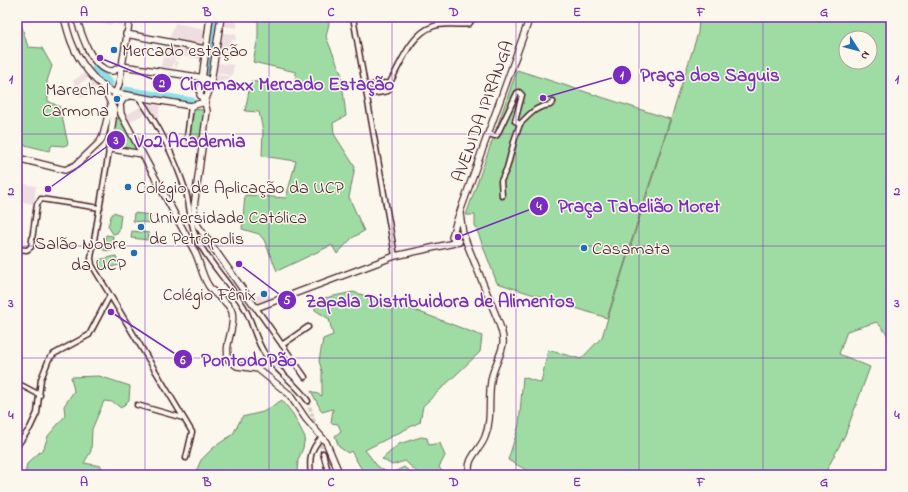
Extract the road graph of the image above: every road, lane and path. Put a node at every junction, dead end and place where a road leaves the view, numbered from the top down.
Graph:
1 (64, 17) edge
2 (76, 17) edge
3 (130, 17) edge
4 (210, 17) edge
5 (221, 17) edge
6 (353, 17) edge
7 (474, 17) edge
8 (530, 17) edge
9 (126, 34) junction
10 (206, 49) junction
11 (122, 66) junction
12 (202, 76) junction
13 (212, 76) junction
14 (211, 83) junction
15 (102, 84) junction
16 (120, 84) junction
17 (390, 84) junction
18 (366, 86) junction
19 (115, 93) junction
20 (127, 95) junction
21 (368, 96) junction
22 (139, 98) junction
23 (205, 102) junction
24 (553, 102) dead end
25 (112, 106) junction
26 (191, 106) junction
27 (121, 112) junction
28 (113, 115) junction
29 (520, 124) junction
30 (489, 134) junction
31 (204, 143) junction
32 (110, 149) junction
33 (142, 154) junction
34 (18, 160) edge
35 (502, 196) dead end
36 (100, 208) junction
37 (460, 214) junction
38 (453, 234) junction
39 (463, 234) junction
40 (459, 242) junction
41 (442, 244) junction
42 (469, 248) junction
43 (17, 249) edge
44 (395, 256) junction
45 (109, 297) junction
46 (256, 308) junction
47 (308, 327) dead end
48 (282, 345) junction
49 (305, 377) dead end
50 (17, 383) edge
51 (40, 394) junction
52 (308, 401) tunnel mouth
53 (137, 405) dead end
54 (183, 418) junction
55 (322, 438) junction
56 (17, 446) edge
57 (323, 453) tunnel mouth
58 (186, 458) dead end
59 (312, 475) edge
60 (329, 475) edge
61 (340, 475) edge
62 (470, 475) edge

1 - 15 main road
2 - 11 main road
3 - 9 main road
4 - 10 main road
5 - 13 main road
6 - 18 street
7 - 17 street
8 - 30 main road, AVENIDA IPIRANGA
9 - 10 main road
9 - 11 main road
10 - 12 main road
11 - 12 main road
11 - 16 main road
12 - 13 main road
12 - 14 main road
12 - 23 main road
13 - 14 main road
14 - 23 main road
15 - 19 main road
15 - 25 main road
16 - 19 main road
16 - 20 main road
17 - 18 street
17 - 21 street
18 - 21 street
19 - 20 main road
19 - 25 main road
20 - 22 main road
20 - 27 main road
21 - 44 street
22 - 26 main road
22 - 52 street
23 - 26 main road
23 - 31 main road
24 - 29 street
25 - 27 main road
25 - 28 main road
25 - 34 main road
26 - 31 street
27 - 28 main road
27 - 33 main road
28 - 32 main road
29 - 30 street
29 - 35 street
30 - 37 main road, AVENIDA IPIRANGA
31 - 46 main road
32 - 33 main road
32 - 36 street
33 - 55 main road
36 - 43 street
36 - 45 street
37 - 38 main road, AVENIDA IPIRANGA
37 - 39 main road, AVENIDA IPIRANGA
38 - 39 main road
38 - 40 main road
38 - 41 main road
39 - 40 main road
39 - 42 main road, AVENIDA IPIRANGA
40 - 41 main road
40 - 42 main road
41 - 44 main road
42 - 62 main road, AVENIDA IPIRANGA
44 - 46 main road
45 - 51 street
45 - 54 street
46 - 48 street
47 - 48 street
48 - 49 street
50 - 51 street
51 - 56 street
53 - 54 street
54 - 58 street
55 - 59 street
55 - 61 main road
57 - 60 street

